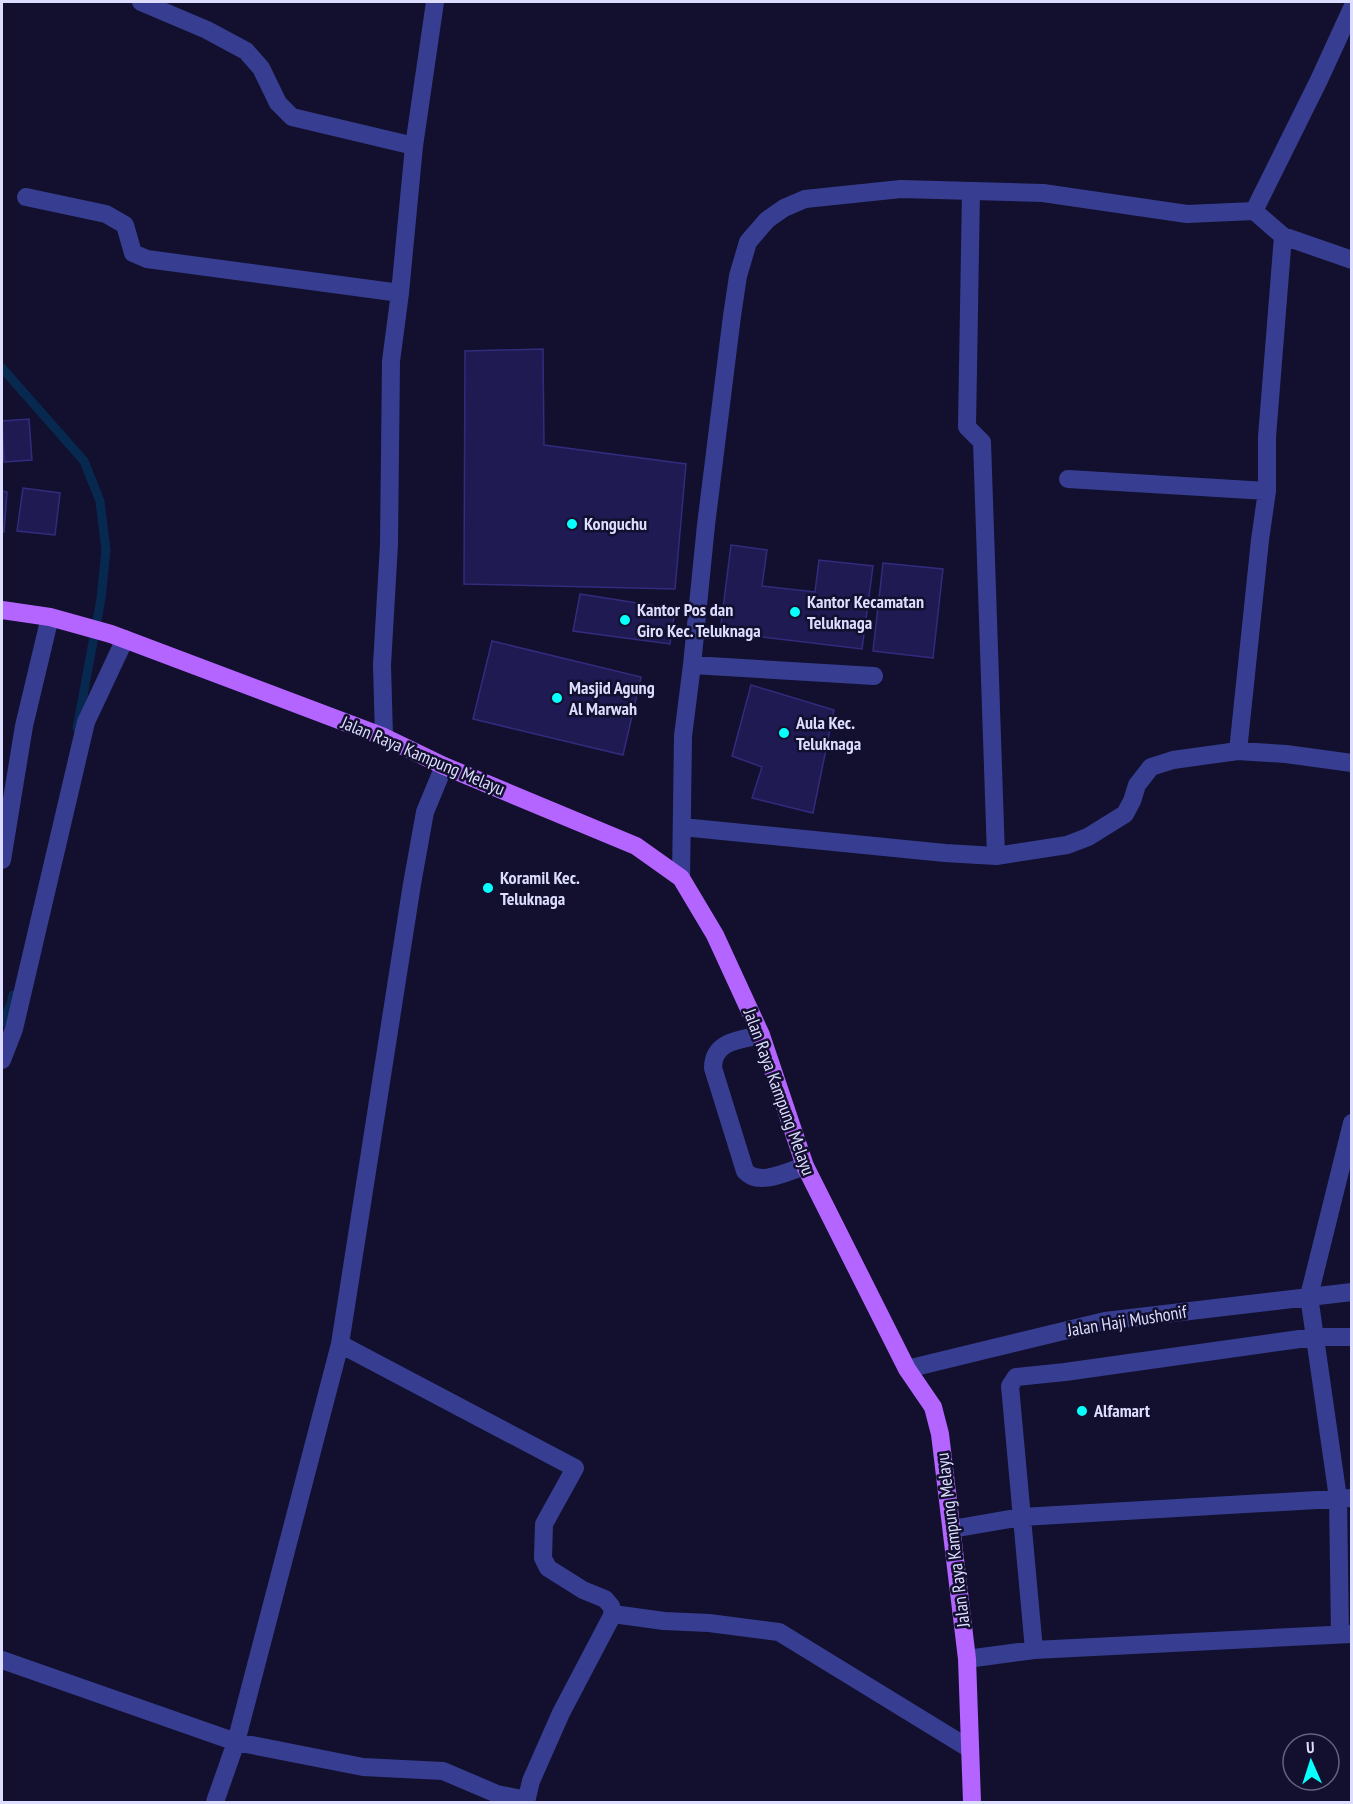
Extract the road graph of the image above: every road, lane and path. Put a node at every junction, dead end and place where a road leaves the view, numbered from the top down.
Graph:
1 (141, 2) edge
2 (435, 2) edge
3 (1352, 8) edge
4 (414, 146) junction
5 (971, 191) junction
6 (27, 196) dead end
7 (1254, 211) junction
8 (1283, 236) junction
9 (1352, 260) edge
10 (400, 293) junction
11 (1068, 479) dead end
12 (1267, 491) junction
13 (2, 610) edge
14 (50, 617) junction
15 (118, 636) junction
16 (693, 665) junction
17 (874, 676) dead end
18 (384, 737) junction
19 (1238, 751) junction
20 (1352, 763) edge
21 (444, 766) junction
22 (682, 827) junction
23 (4, 833) edge
24 (996, 856) junction
25 (2, 860) edge
26 (681, 878) junction
27 (761, 1035) junction
28 (2, 1060) edge
29 (1352, 1123) edge
30 (805, 1166) junction
31 (1352, 1292) edge
32 (1309, 1296) junction
33 (1314, 1337) junction
34 (1352, 1337) edge
35 (340, 1344) junction
36 (906, 1369) junction
37 (1345, 1498) edge
38 (1022, 1517) junction
39 (952, 1529) junction
40 (613, 1614) junction
41 (1346, 1634) edge
42 (1034, 1650) junction
43 (967, 1659) junction
44 (2, 1660) edge
45 (236, 1742) junction
46 (970, 1749) junction
47 (526, 1801) edge
48 (215, 1803) edge
49 (972, 1803) edge

1 - 4 street
2 - 4 street
3 - 7 street
4 - 10 street
5 - 7 street
5 - 16 street
5 - 24 street
6 - 10 street
7 - 8 street
8 - 9 street
8 - 12 street
10 - 18 street
11 - 12 street
12 - 19 street
13 - 14 main road, Jalan Raya Kampung Melayu
14 - 15 main road, Jalan Raya Kampung Melayu
14 - 23 street
15 - 18 main road, Jalan Raya Kampung Melayu
15 - 28 street
16 - 17 street
16 - 22 street
18 - 21 main road, Jalan Raya Kampung Melayu
19 - 20 street
19 - 24 street
21 - 26 main road, Jalan Raya Kampung Melayu
21 - 35 street
22 - 24 street
22 - 26 street
23 - 25 street
26 - 27 main road, Jalan Raya Kampung Melayu
27 - 30 main road, Jalan Raya Kampung Melayu
27 - 30 street
29 - 32 street
30 - 36 main road, Jalan Raya Kampung Melayu
31 - 32 street, Jalan Haji Mushonif
32 - 33 street
32 - 36 street, Jalan Haji Mushonif
33 - 34 street
33 - 37 street
33 - 38 street
35 - 40 street
35 - 45 street
36 - 39 main road, Jalan Raya Kampung Melayu
37 - 38 street
37 - 41 street
38 - 39 street
38 - 42 street
39 - 43 main road, Jalan Raya Kampung Melayu
40 - 46 street
40 - 47 street
41 - 42 street
42 - 43 street
43 - 46 main road, Jalan Raya Kampung Melayu
44 - 45 street
45 - 47 street
45 - 48 street
46 - 49 main road, Jalan Raya Kampung Melayu

